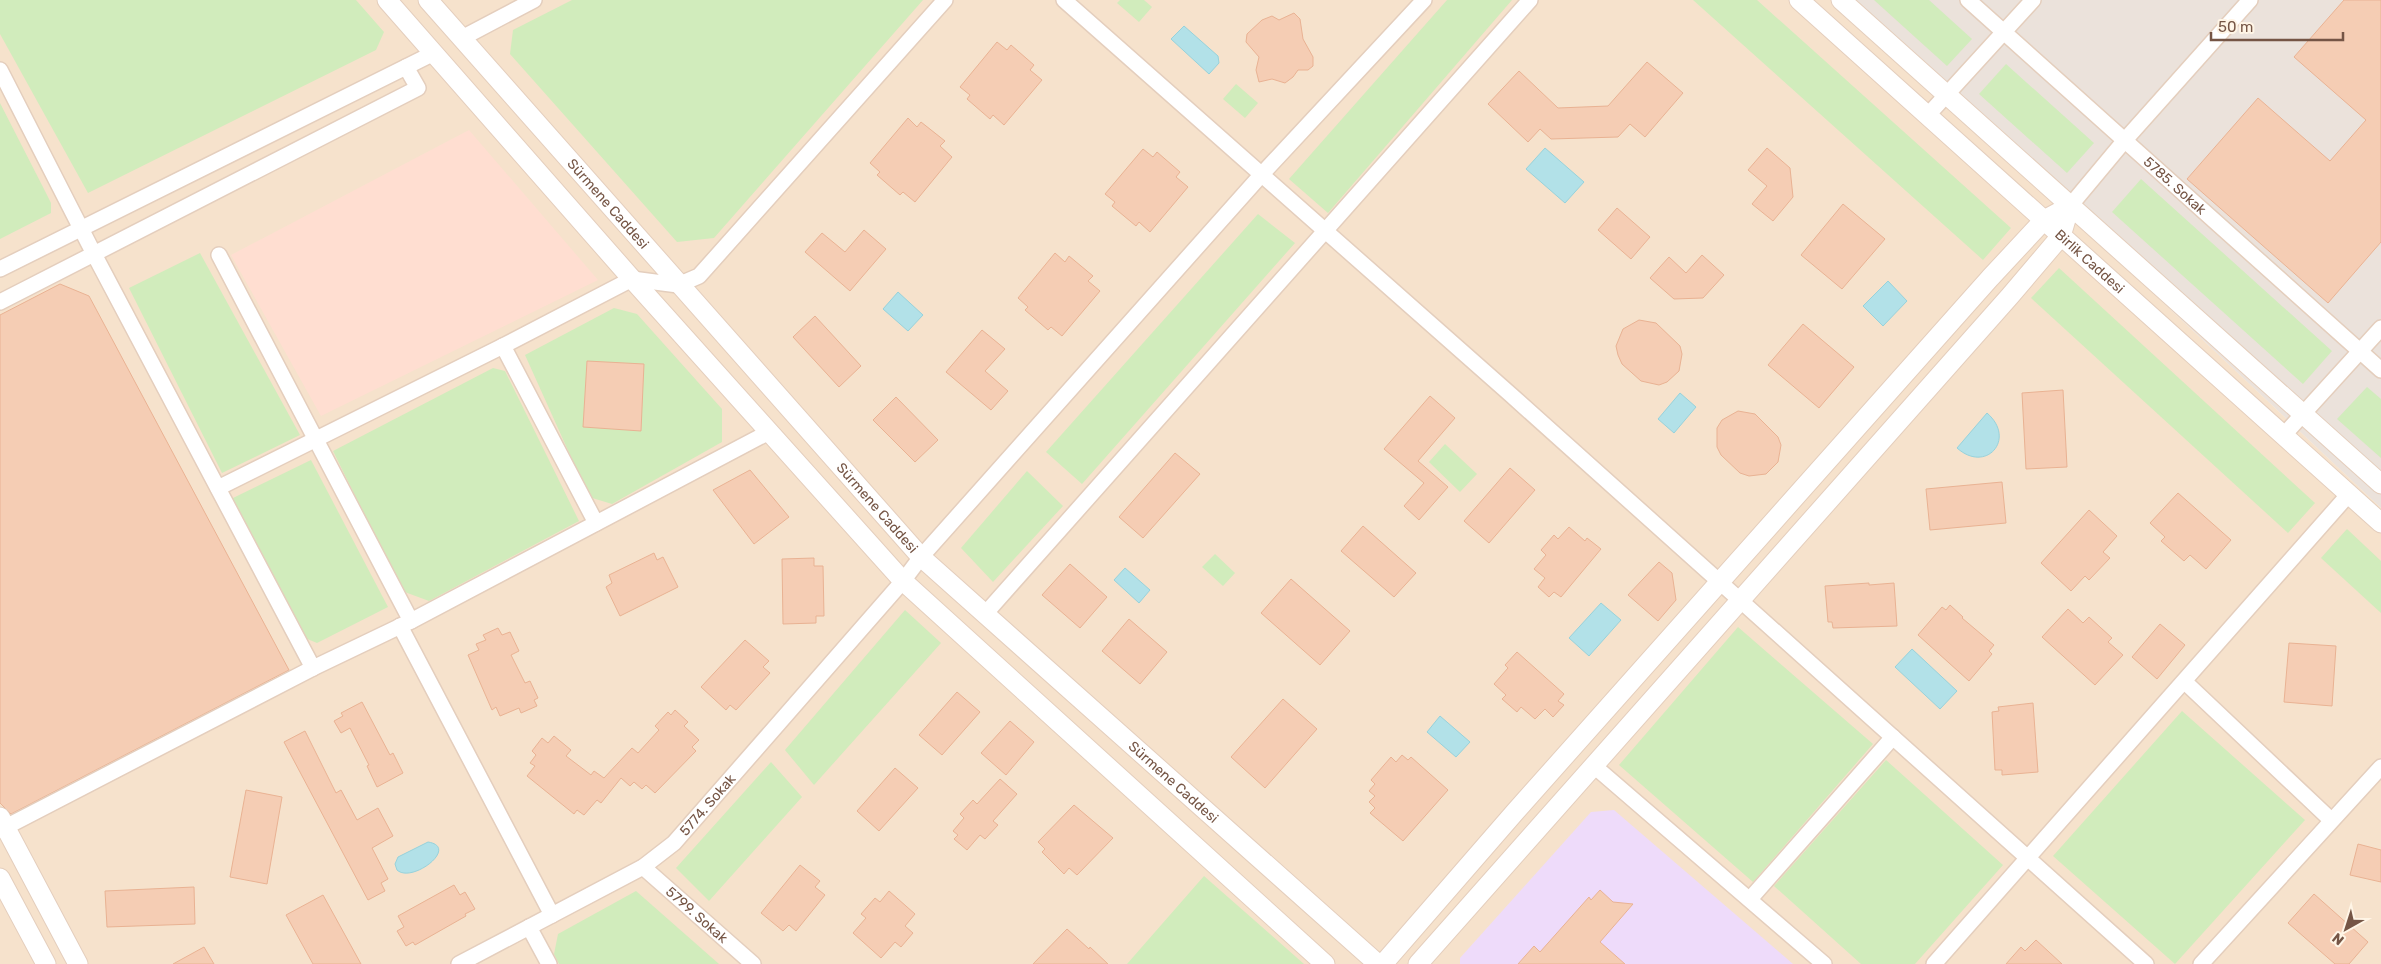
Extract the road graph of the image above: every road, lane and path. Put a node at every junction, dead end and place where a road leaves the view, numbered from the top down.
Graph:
1 (387, 0) edge
2 (428, 0) edge
3 (534, 0) edge
4 (945, 0) edge
5 (1064, 0) edge
6 (1424, 0) edge
7 (1530, 0) edge
8 (1798, 0) edge
9 (1841, 0) edge
10 (1968, 0) edge
11 (2033, 0) edge
12 (2250, 0) edge
13 (2004, 32) junction
14 (462, 38) junction
15 (434, 53) junction
16 (406, 66) junction
17 (0, 70) edge
18 (1946, 94) junction
19 (1928, 115) junction
20 (2125, 140) junction
21 (1262, 174) junction
22 (2070, 206) junction
23 (2044, 220) junction
24 (82, 229) junction
25 (1326, 230) junction
26 (2060, 236) junction
27 (94, 254) junction
28 (219, 255) dead end
29 (0, 269) edge
30 (632, 279) junction
31 (678, 285) junction
32 (0, 302) edge
33 (2381, 328) edge
34 (503, 346) junction
35 (2360, 351) junction
36 (2381, 370) edge
37 (2303, 414) junction
38 (769, 432) junction
39 (2283, 436) junction
40 (316, 440) junction
41 (2381, 484) edge
42 (218, 488) junction
43 (2349, 494) junction
44 (596, 523) junction
45 (2381, 523) edge
46 (921, 557) junction
47 (903, 581) junction
48 (1719, 583) junction
49 (1738, 601) junction
50 (985, 614) junction
51 (405, 623) junction
52 (313, 668) junction
53 (2185, 682) junction
54 (1893, 737) junction
55 (1593, 765) junction
56 (2381, 767) edge
57 (2332, 820) junction
58 (2, 825) edge
59 (2030, 858) junction
60 (642, 867) junction
61 (0, 878) edge
62 (1750, 899) junction
63 (552, 915) junction
64 (529, 927) junction
65 (46, 964) edge
66 (78, 964) edge
67 (459, 964) edge
68 (549, 964) edge
69 (752, 964) edge
70 (1325, 964) edge
71 (1378, 964) edge
72 (1383, 964) edge
73 (1418, 964) edge
74 (1824, 964) edge
75 (1934, 964) edge
76 (2146, 964) edge
77 (2202, 964) edge

1 - 15 street
2 - 14 street, Sürmene Caddesi
3 - 14 street
4 - 31 street
5 - 21 street
6 - 21 street, 5774. Sokak
7 - 25 street
8 - 19 street, Birlik Caddesi
9 - 18 street
10 - 13 street, 5785. Sokak
11 - 13 street
12 - 20 street
13 - 18 street
13 - 20 street, 5785. Sokak
14 - 31 street, Sürmene Caddesi
15 - 16 street
15 - 30 street
16 - 24 street
16 - 27 street
17 - 24 street
18 - 19 street
18 - 22 street
19 - 23 street, Birlik Caddesi
20 - 22 street
20 - 35 street, 5785. Sokak
21 - 25 street
21 - 46 street, 5774. Sokak
22 - 23 street
22 - 26 street
22 - 37 street
23 - 26 street, Birlik Caddesi
23 - 48 street
24 - 27 street
24 - 29 street
25 - 48 street
25 - 50 street
26 - 39 street, Birlik Caddesi
26 - 49 street
27 - 32 street
27 - 42 street
28 - 40 street
30 - 31 street
30 - 34 street
30 - 38 street
31 - 46 street, Sürmene Caddesi
33 - 35 street
34 - 40 street
34 - 44 street
35 - 36 street, 5785. Sokak
35 - 37 street
37 - 39 street
37 - 41 street
38 - 44 street
38 - 47 street
39 - 43 street, Birlik Caddesi
40 - 42 street
40 - 51 street
42 - 52 street
43 - 45 street, Birlik Caddesi
43 - 53 street
44 - 51 street
46 - 47 street, 5774. Sokak
46 - 50 street, Sürmene Caddesi
47 - 60 street, 5774. Sokak
47 - 70 street
48 - 49 street
48 - 72 street
49 - 54 street
49 - 55 street
50 - 71 street, Sürmene Caddesi
51 - 52 street
51 - 63 street
52 - 58 street
53 - 57 street
53 - 59 street
54 - 59 street
54 - 62 street
55 - 62 street
55 - 73 street
56 - 57 street
57 - 77 street
58 - 66 street
59 - 75 street
59 - 76 street
60 - 63 street, 5774. Sokak
60 - 69 street, 5799. Sokak
61 - 65 street
62 - 74 street
63 - 64 street, 5774. Sokak
64 - 67 street, 5774. Sokak
64 - 68 street

